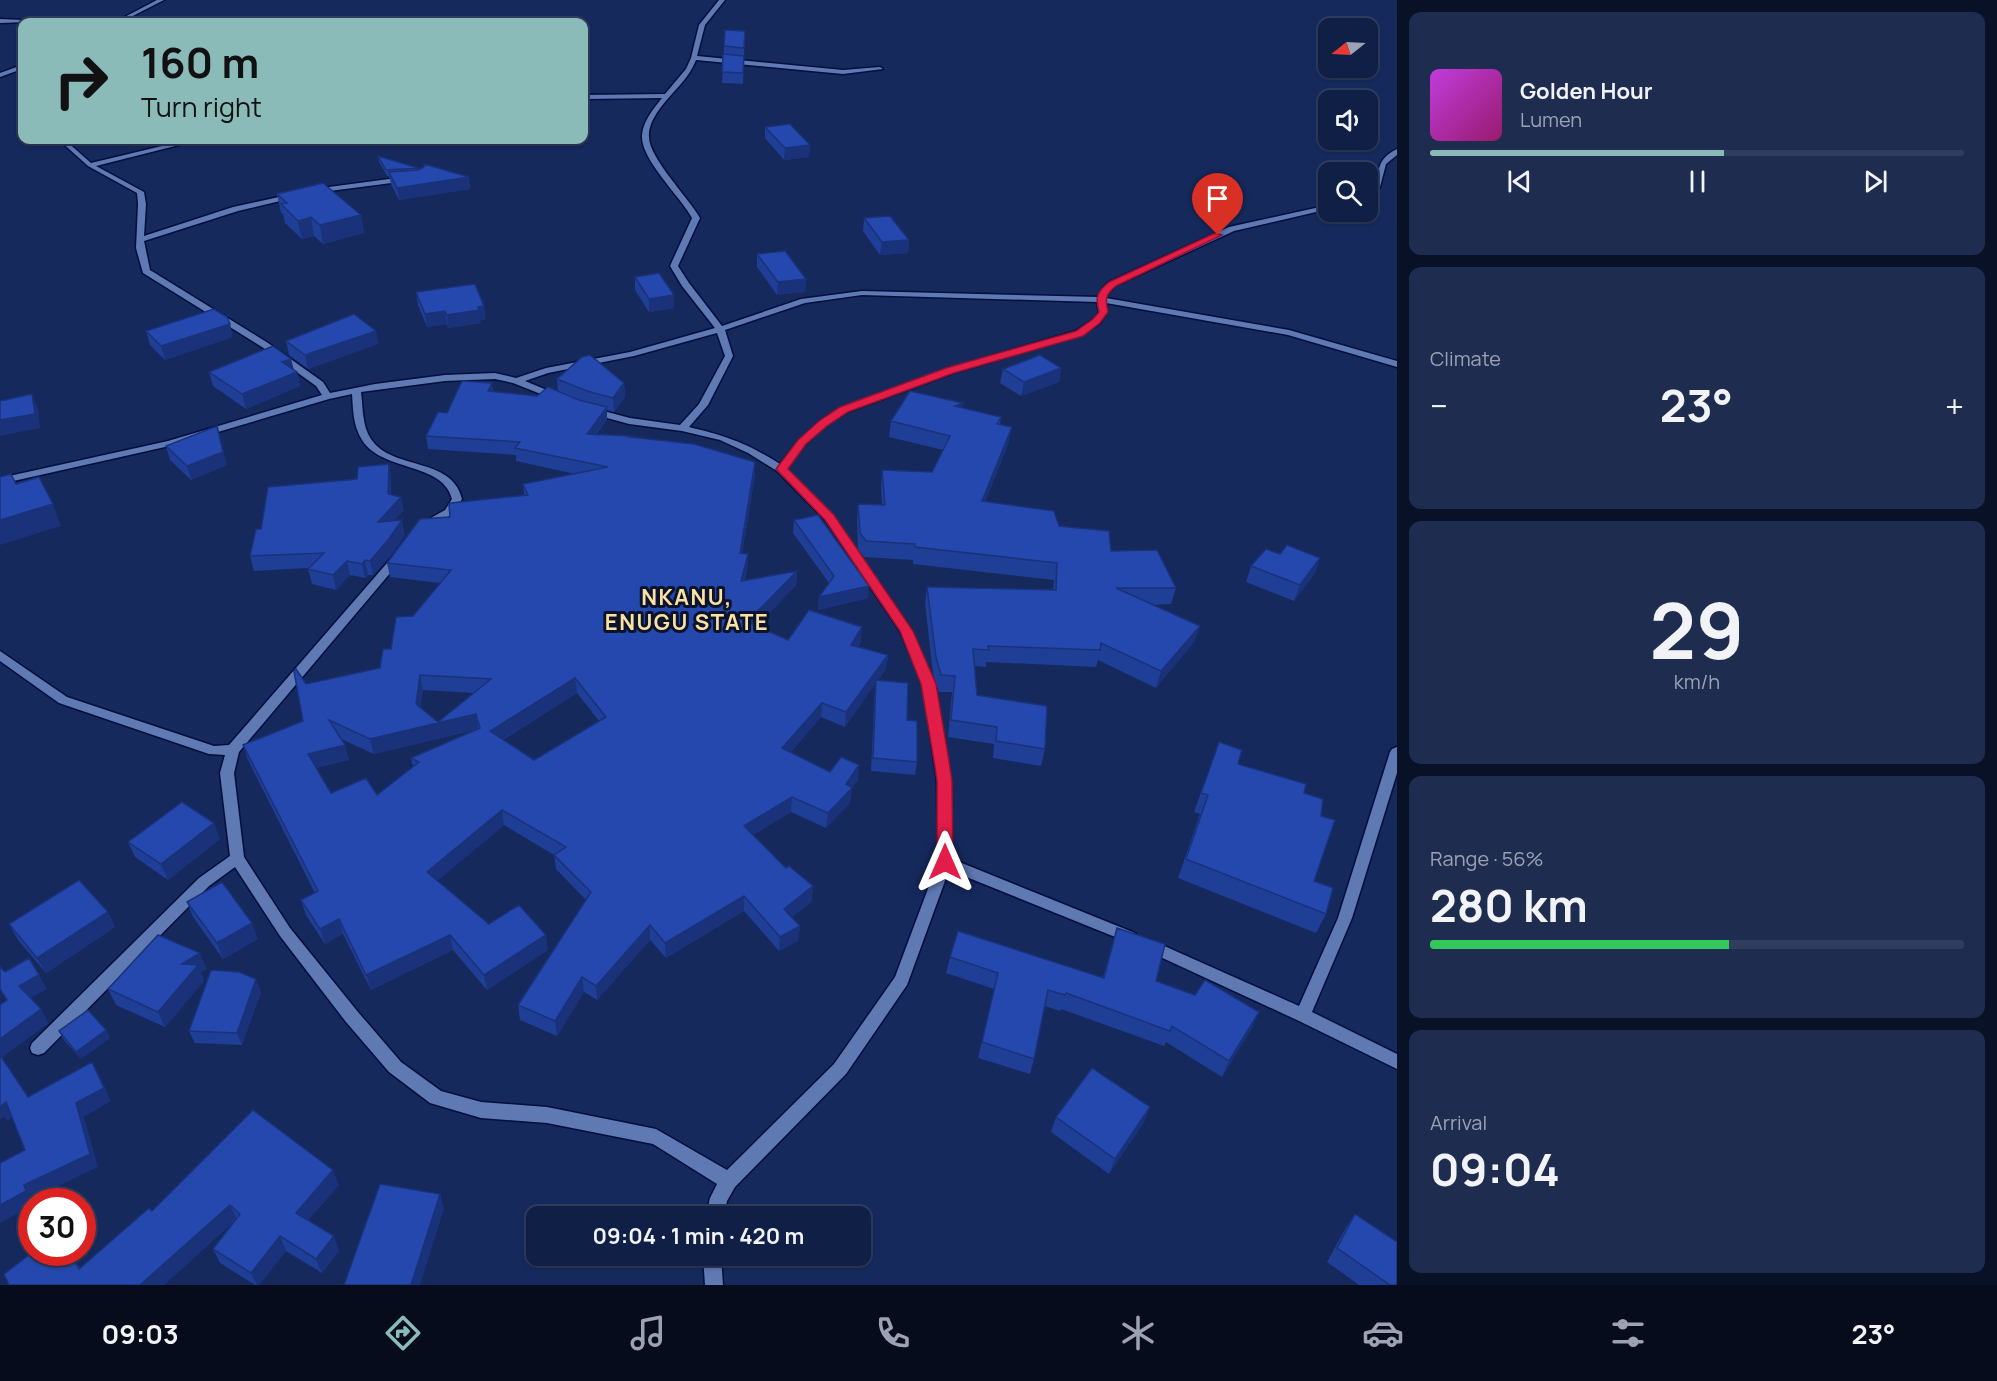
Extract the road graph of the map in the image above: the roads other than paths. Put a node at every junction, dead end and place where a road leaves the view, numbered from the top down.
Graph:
1 (161, 0) edge
2 (722, 0) edge
3 (126, 18) edge
4 (0, 21) edge
5 (18, 22) edge
6 (695, 58) junction
7 (18, 68) edge
8 (880, 69) dead end
9 (0, 75) edge
10 (668, 96) junction
11 (588, 97) edge
12 (66, 144) edge
13 (177, 144) edge
14 (1397, 151) edge
15 (90, 165) junction
16 (409, 179) edge
17 (1378, 180) edge
18 (1318, 209) edge
19 (140, 240) junction
20 (1101, 300) junction
21 (720, 329) junction
22 (1397, 364) edge
23 (516, 381) junction
24 (356, 390) junction
25 (327, 396) junction
26 (564, 401) edge
27 (584, 409) edge
28 (682, 428) junction
29 (782, 469) junction
30 (0, 481) edge
31 (0, 655) edge
32 (233, 750) junction
33 (1397, 752) edge
34 (237, 858) junction
35 (945, 862) junction
36 (1303, 1015) junction
37 (38, 1048) dead end
38 (1397, 1062) edge
39 (729, 1181) junction
40 (717, 1206) edge
41 (713, 1266) edge
42 (714, 1285) edge

1 - 3 street
2 - 6 street
4 - 5 street
6 - 8 street
6 - 10 street
7 - 9 street
10 - 11 street
10 - 21 street
12 - 15 street
13 - 15 street
14 - 17 street
15 - 19 street
16 - 19 street
18 - 20 street
19 - 25 street
20 - 21 street
20 - 22 street
20 - 29 street
21 - 23 street
21 - 28 street
23 - 24 street
23 - 26 street
24 - 25 street
24 - 32 street
25 - 30 street
27 - 28 street
28 - 29 street
29 - 35 street
31 - 32 street
32 - 34 street
33 - 36 street
34 - 37 street
34 - 39 street
35 - 36 street
35 - 39 street
36 - 38 street
39 - 40 street
41 - 42 street

